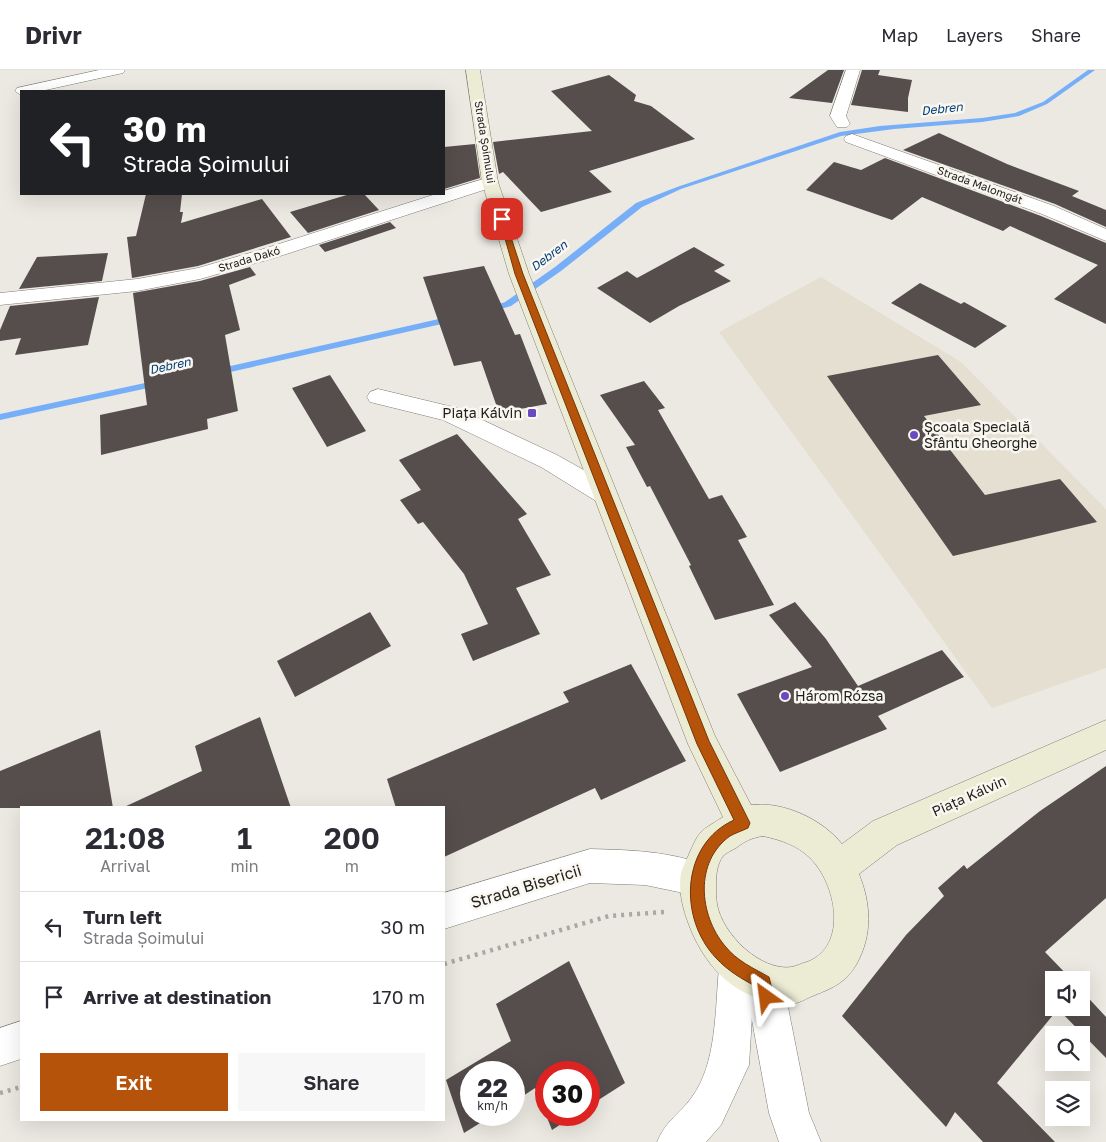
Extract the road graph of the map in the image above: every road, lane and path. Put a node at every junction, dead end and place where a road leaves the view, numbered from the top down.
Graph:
1 (118, 70) edge
2 (473, 70) edge
3 (852, 70) edge
4 (27, 90) edge
5 (842, 124) dead end
6 (852, 139) dead end
7 (490, 182) junction
8 (1106, 236) edge
9 (0, 300) edge
10 (378, 397) dead end
11 (605, 494) junction
12 (1106, 735) edge
13 (743, 823) junction
14 (838, 868) junction
15 (699, 894) junction
16 (445, 911) edge
17 (445, 964) edge
18 (750, 975) junction
19 (20, 1040) edge
20 (0, 1047) edge
21 (20, 1086) edge
22 (0, 1093) edge
23 (678, 1142) edge
24 (800, 1142) edge

1 - 4 street
2 - 7 main road, Strada Șoimului
3 - 5 street
6 - 8 street, Strada Malomgát
7 - 9 street, Strada Dakó
7 - 11 main road, Strada Șoimului
10 - 11 street
11 - 13 main road, Strada Șoimului
12 - 14 main road, Piața Kálvin
13 - 14 main road
13 - 15 main road
14 - 18 main road
15 - 16 street, Strada Bisericii
15 - 17 path
15 - 18 main road
18 - 23 street
18 - 24 street
19 - 20 street
21 - 22 path

